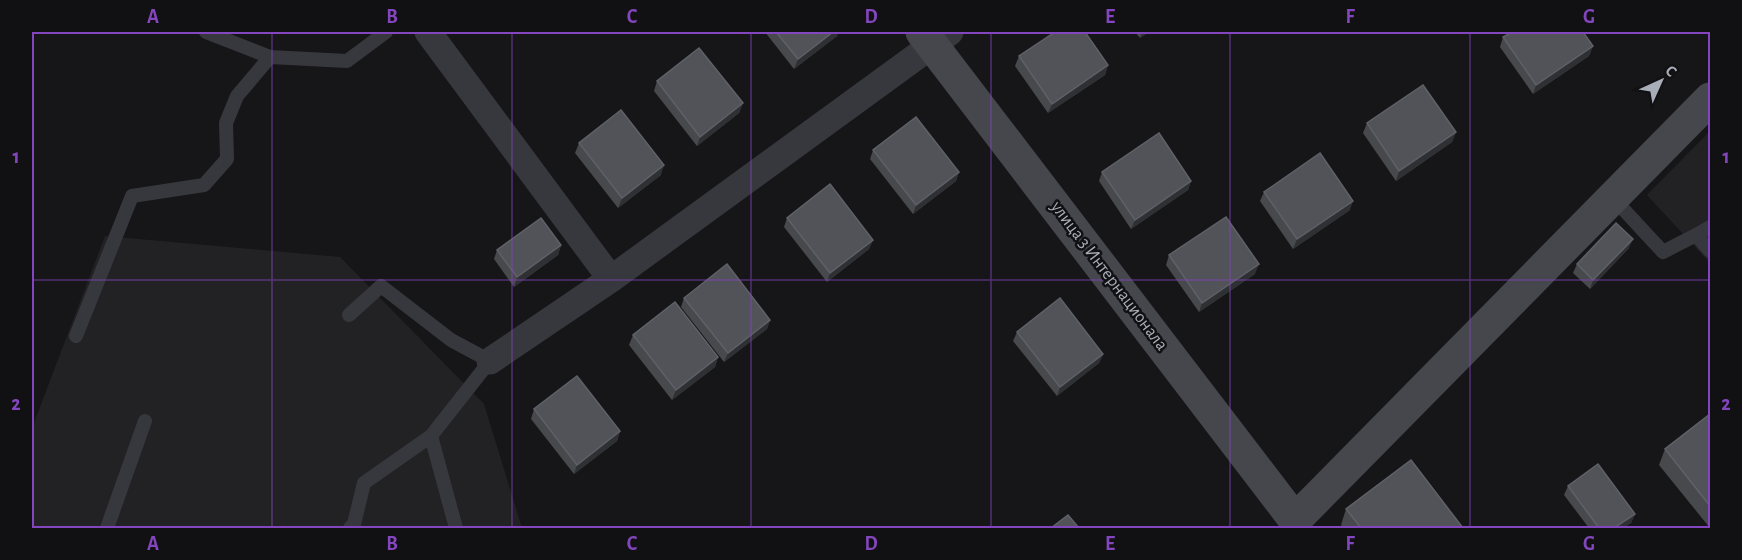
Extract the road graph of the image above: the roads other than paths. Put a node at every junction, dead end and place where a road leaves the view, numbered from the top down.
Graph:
1 (206, 32) edge
2 (386, 32) edge
3 (428, 32) edge
4 (935, 36) edge
5 (270, 57) junction
6 (1710, 99) edge
7 (1613, 198) junction
8 (1710, 227) edge
9 (1696, 235) junction
10 (1710, 251) edge
11 (610, 279) junction
12 (349, 315) dead end
13 (76, 336) dead end
14 (490, 361) junction
15 (145, 421) dead end
16 (431, 436) junction
17 (1289, 524) edge
18 (107, 528) edge
19 (350, 528) edge
20 (456, 528) edge

1 - 5 lane
2 - 5 lane
3 - 11 street
4 - 11 street
4 - 17 main road, улица 3 Интернационала
5 - 13 lane
6 - 7 main road
7 - 9 lane
7 - 17 main road
8 - 9 lane
9 - 10 lane
11 - 14 street
12 - 14 lane
14 - 16 lane
15 - 18 lane
16 - 19 lane
16 - 20 lane

